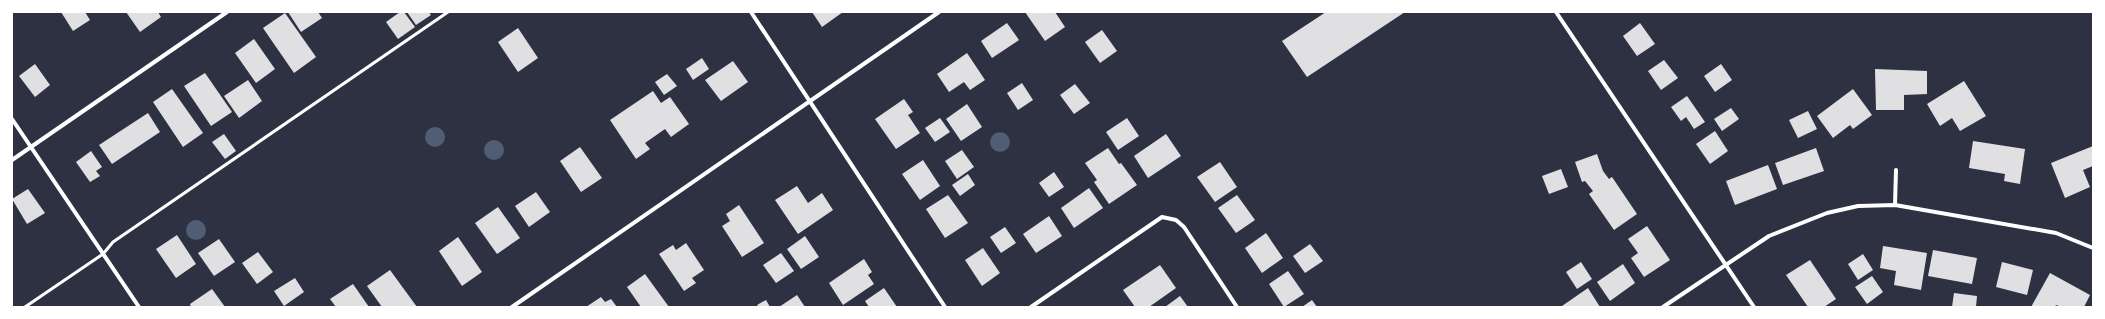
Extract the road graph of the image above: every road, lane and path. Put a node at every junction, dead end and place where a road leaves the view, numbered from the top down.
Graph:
1 (227, 12) edge
2 (448, 12) edge
3 (751, 12) edge
4 (939, 12) edge
5 (1556, 12) edge
6 (810, 101) junction
7 (12, 119) edge
8 (31, 147) junction
9 (12, 160) edge
10 (1896, 170) dead end
11 (1895, 205) junction
12 (2093, 248) edge
13 (103, 254) junction
14 (1726, 264) junction
15 (519, 305) edge
16 (25, 307) edge
17 (139, 307) edge
18 (512, 307) edge
19 (945, 307) edge
20 (1031, 307) edge
21 (1237, 307) edge
22 (1663, 307) edge
23 (1754, 307) edge

1 - 8 street
2 - 13 lane
3 - 6 street
4 - 6 street
5 - 14 street
6 - 15 street
6 - 19 street
7 - 8 street
8 - 9 street
8 - 13 street
10 - 11 street
11 - 12 street
11 - 14 street
13 - 16 lane
13 - 17 street
14 - 22 street
14 - 23 street
15 - 18 street
20 - 21 street

